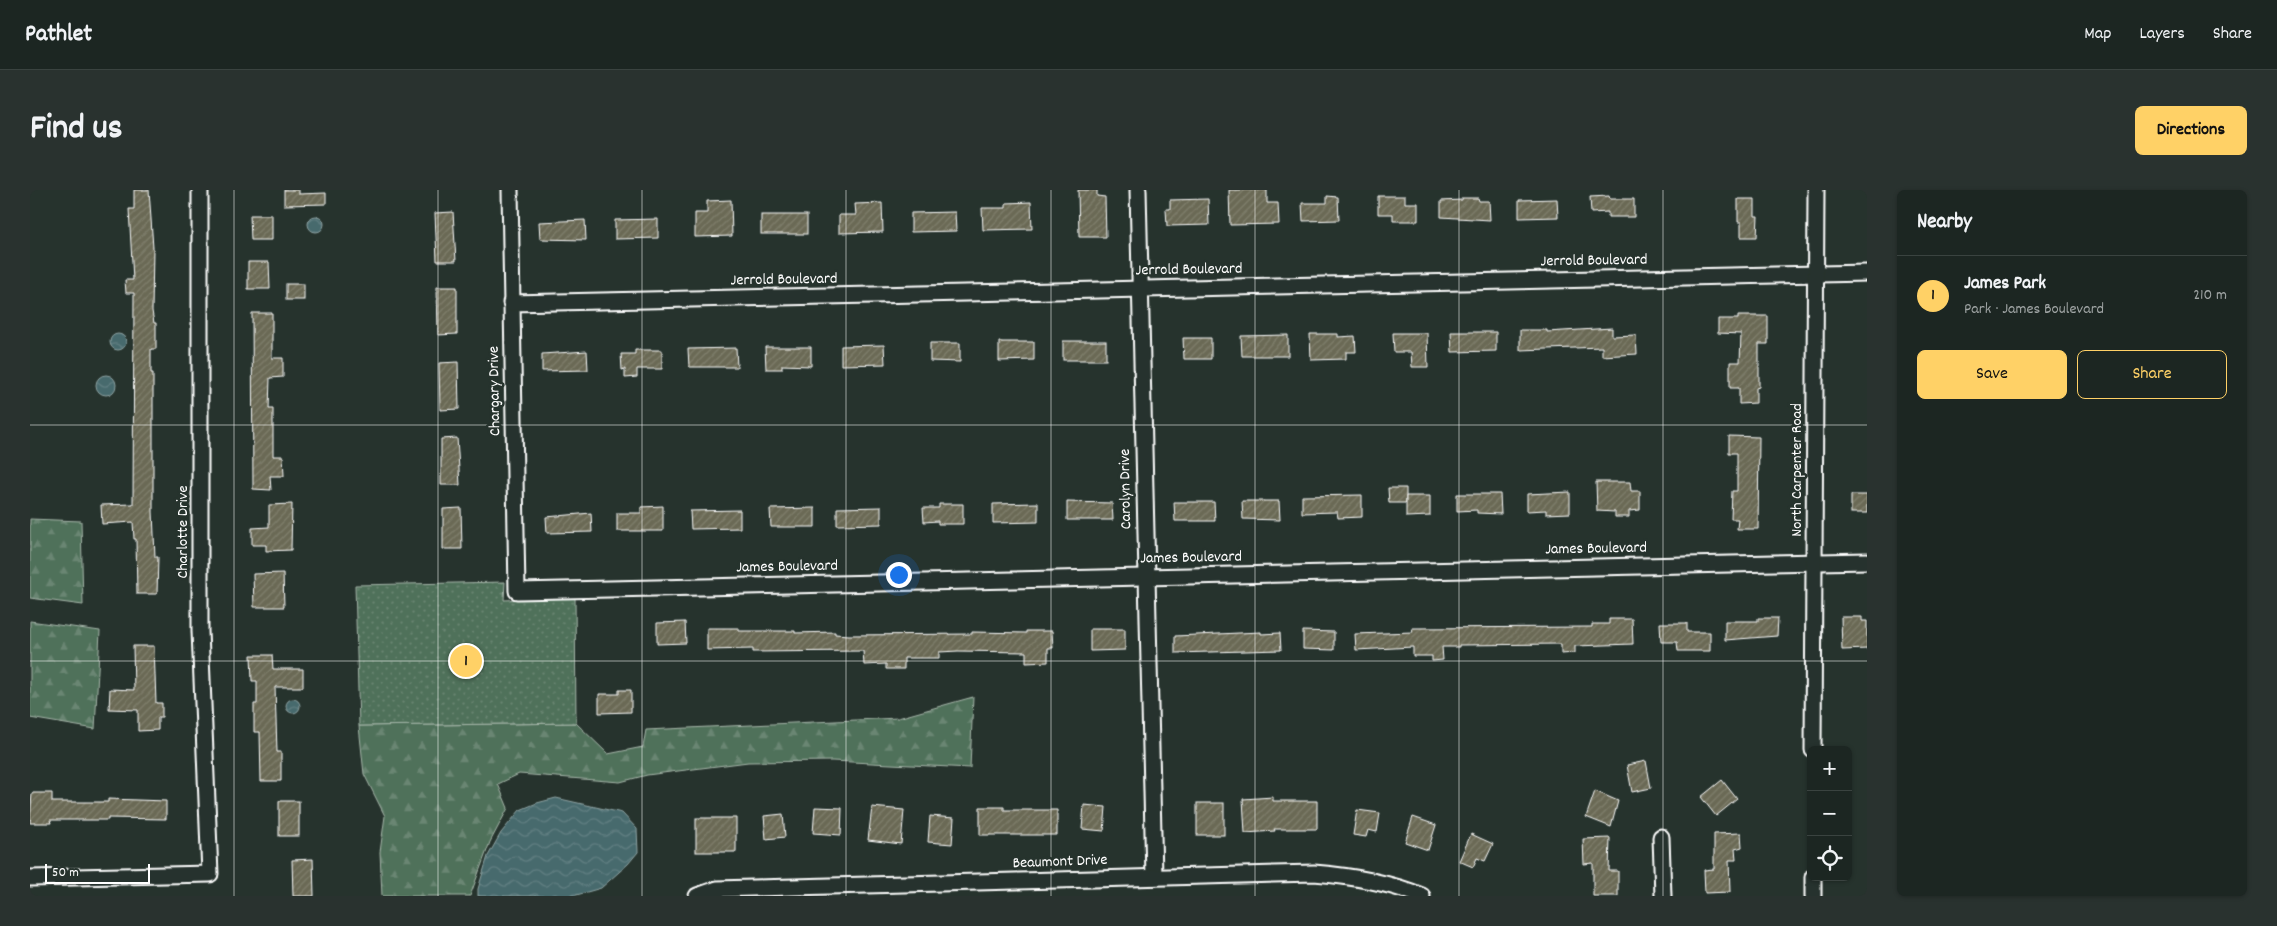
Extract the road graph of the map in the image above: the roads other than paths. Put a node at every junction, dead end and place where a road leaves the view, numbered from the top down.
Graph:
1 (200, 190) edge
2 (510, 190) edge
3 (1138, 190) edge
4 (1816, 190) edge
5 (1816, 273) junction
6 (1867, 273) edge
7 (1140, 289) junction
8 (511, 303) junction
9 (1867, 561) edge
10 (1814, 562) junction
11 (1145, 577) junction
12 (517, 591) joint
13 (1813, 746) edge
14 (1661, 837) dead end
15 (1154, 877) junction
16 (30, 878) edge
17 (1813, 881) edge
18 (697, 896) edge
19 (1422, 896) edge
20 (1662, 896) edge
21 (1813, 896) edge

1 - 16 street, Charlotte Drive
2 - 8 street, Chargary Drive
3 - 7 street, Carolyn Drive
4 - 5 street, North Carpenter Road
5 - 6 street, Jerrold Boulevard
5 - 7 street, Jerrold Boulevard
5 - 10 street, North Carpenter Road
7 - 8 street, Jerrold Boulevard
7 - 11 street, Carolyn Drive
8 - 12 street, Chargary Drive
9 - 10 street, James Boulevard
10 - 11 street, James Boulevard
10 - 13 street, North Carpenter Road
11 - 12 street, James Boulevard
11 - 15 street, Carolyn Drive
14 - 20 street
15 - 18 street, Beaumont Drive
15 - 19 street, Beaumont Drive
17 - 21 street

